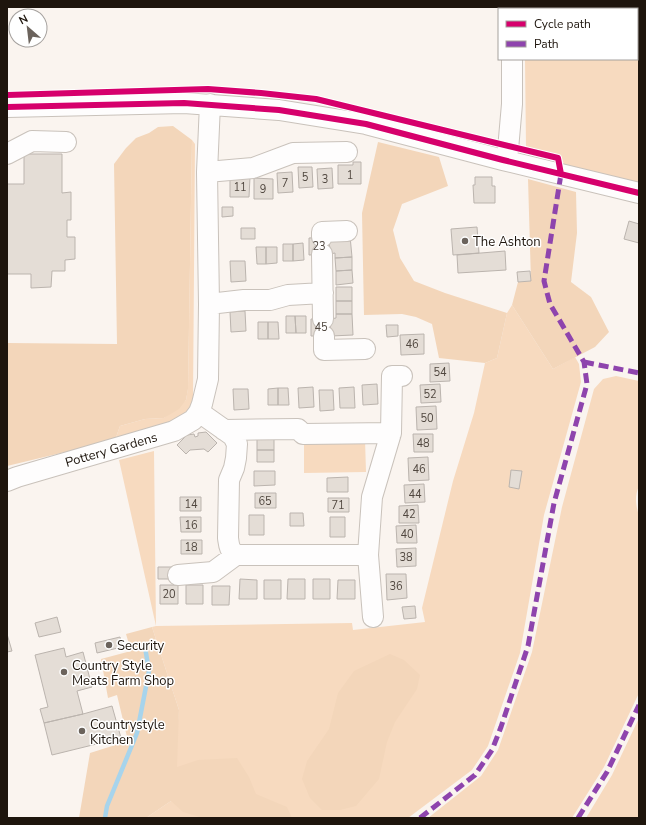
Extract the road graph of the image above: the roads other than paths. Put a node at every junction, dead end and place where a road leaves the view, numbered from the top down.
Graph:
1 (512, 60) edge
2 (210, 104) junction
3 (7, 107) edge
4 (66, 142) dead end
5 (347, 152) dead end
6 (7, 154) edge
7 (507, 161) junction
8 (207, 172) junction
9 (639, 193) edge
10 (347, 231) dead end
11 (209, 304) junction
12 (323, 314) junction
13 (365, 349) dead end
14 (402, 376) dead end
15 (199, 412) junction
16 (224, 430) junction
17 (391, 433) junction
18 (12, 479) edge
19 (236, 555) junction
20 (368, 555) junction
21 (178, 575) dead end
22 (373, 617) dead end

1 - 7 street
2 - 3 street
2 - 7 street
2 - 8 street
4 - 6 street
5 - 8 street
7 - 9 street
8 - 11 street
10 - 12 street
11 - 12 street
11 - 15 street
12 - 13 street
14 - 17 street
15 - 16 street
15 - 18 street, Pottery Gardens
16 - 17 street
16 - 19 street
17 - 20 street
19 - 20 street
19 - 21 street
20 - 22 street

